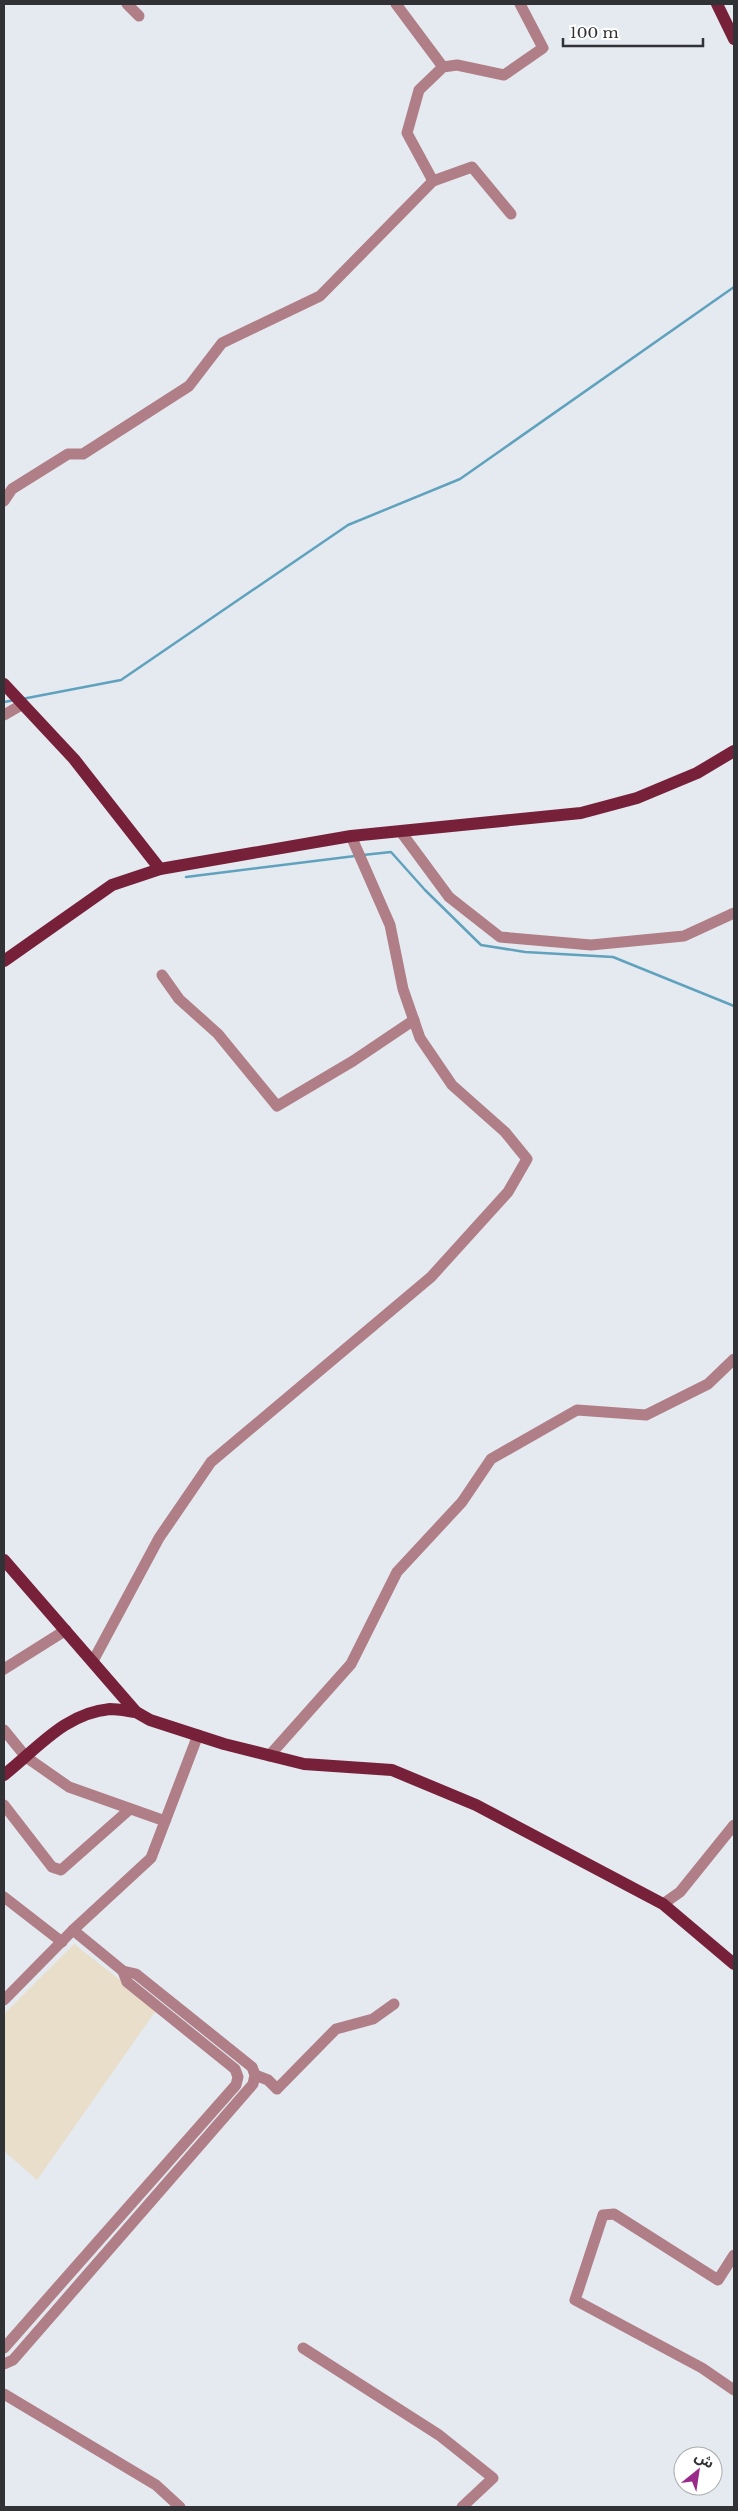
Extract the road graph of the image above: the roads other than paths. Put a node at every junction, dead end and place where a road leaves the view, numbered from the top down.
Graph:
1 (127, 4) edge
2 (396, 4) edge
3 (520, 4) edge
4 (717, 4) edge
5 (139, 16) dead end
6 (734, 39) edge
7 (443, 67) junction
8 (433, 180) junction
9 (511, 214) dead end
10 (4, 501) edge
11 (4, 684) edge
12 (23, 704) junction
13 (4, 715) edge
14 (734, 751) edge
15 (400, 832) junction
16 (351, 836) junction
17 (160, 869) junction
18 (734, 913) edge
19 (4, 961) edge
20 (162, 975) dead end
21 (414, 1020) junction
22 (734, 1359) edge
23 (4, 1560) edge
24 (66, 1630) junction
25 (94, 1662) junction
26 (4, 1668) edge
27 (136, 1712) junction
28 (4, 1730) edge
29 (198, 1735) junction
30 (269, 1756) junction
31 (26, 1757) junction
32 (4, 1775) edge
33 (4, 1804) edge
34 (130, 1809) junction
35 (165, 1821) junction
36 (734, 1825) edge
37 (4, 1897) edge
38 (663, 1904) junction
39 (73, 1930) junction
40 (62, 1942) junction
41 (734, 1964) edge
42 (124, 1971) junction
43 (4, 2000) edge
44 (394, 2004) dead end
45 (255, 2075) junction
46 (734, 2255) edge
47 (4, 2348) edge
48 (302, 2348) dead end
49 (4, 2364) edge
50 (734, 2390) edge
51 (4, 2394) edge
52 (180, 2507) edge
53 (462, 2507) edge

1 - 5 street
2 - 7 street
3 - 7 street
4 - 6 main road
7 - 8 street
8 - 9 street
8 - 10 street
11 - 12 main road
12 - 13 street
12 - 17 main road
14 - 15 main road
15 - 16 main road
15 - 18 street
16 - 17 main road
16 - 21 street
17 - 19 main road
20 - 21 street
21 - 25 street
22 - 30 street
23 - 24 main road
24 - 25 main road
24 - 26 street
25 - 27 main road
27 - 29 main road
27 - 31 main road
28 - 31 street
29 - 30 main road
29 - 35 street
30 - 38 main road
31 - 32 main road
31 - 34 street
33 - 34 street
34 - 35 street
35 - 39 street
36 - 38 street
37 - 40 street
38 - 41 main road
39 - 40 street
39 - 42 street
40 - 43 street
42 - 45 street
42 - 47 street
44 - 45 street
45 - 49 street
46 - 50 street
48 - 53 street
51 - 52 street

